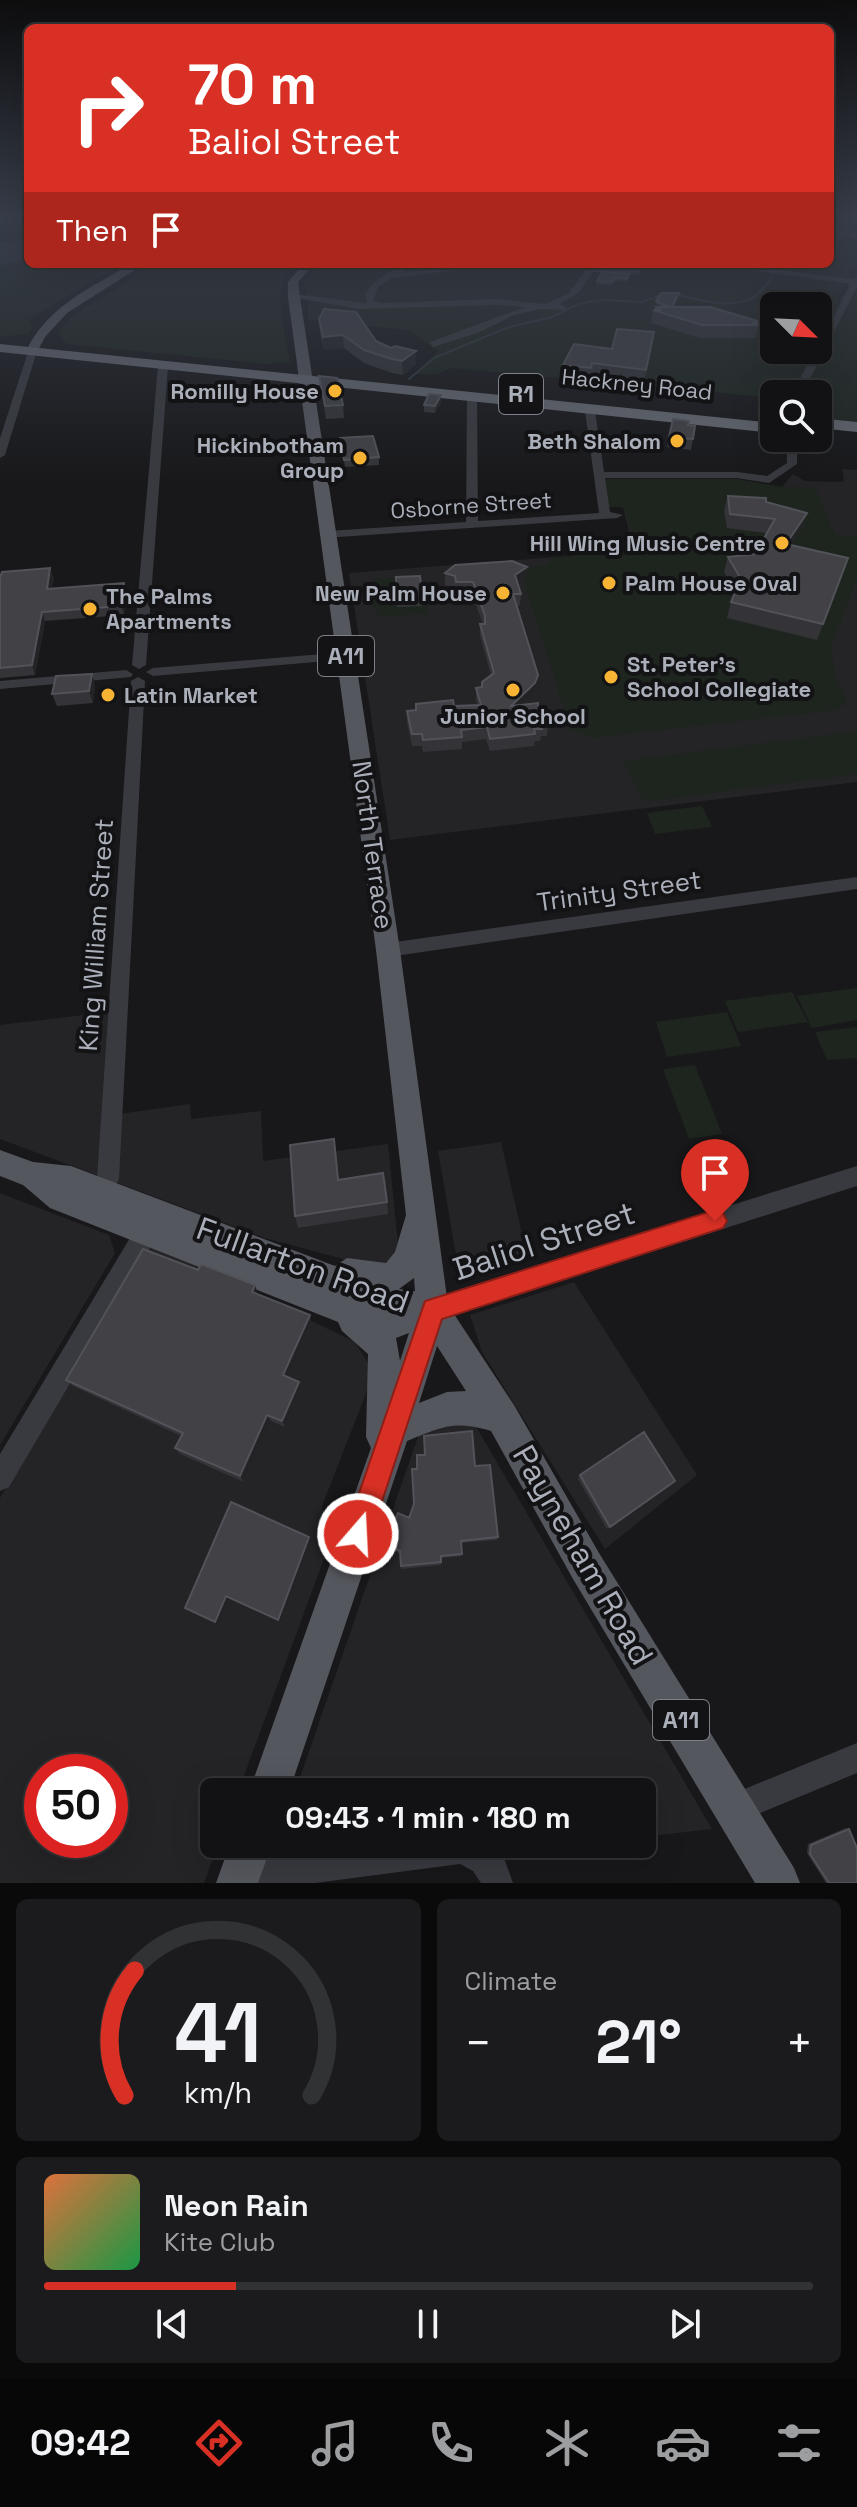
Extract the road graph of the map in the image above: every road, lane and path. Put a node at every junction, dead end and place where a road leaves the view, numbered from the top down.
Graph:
1 (70, 306) edge
2 (295, 306) edge
3 (544, 306) joint
4 (843, 306) edge
5 (562, 308) dead end
6 (0, 341) edge
7 (433, 344) dead end
8 (0, 348) edge
9 (33, 348) junction
10 (90, 358) junction
11 (166, 362) junction
12 (25, 369) junction
13 (305, 372) junction
14 (804, 380) edge
15 (445, 392) junction
16 (472, 399) junction
17 (590, 411) junction
18 (760, 418) edge
19 (760, 427) edge
20 (832, 429) edge
21 (857, 432) edge
22 (792, 452) edge
23 (0, 455) edge
24 (599, 475) junction
25 (472, 525) junction
26 (328, 535) junction
27 (346, 656) junction
28 (139, 673) junction
29 (0, 685) edge
30 (857, 883) edge
31 (388, 950) junction
32 (0, 1163) edge
33 (33, 1175) junction
34 (857, 1176) edge
35 (106, 1193) junction
36 (421, 1193) junction
37 (147, 1231) junction
38 (274, 1257) junction
39 (339, 1307) junction
40 (433, 1310) junction
41 (502, 1417) junction
42 (395, 1429) junction
43 (379, 1475) junction
44 (0, 1478) edge
45 (857, 1758) edge
46 (274, 1778) edge
47 (736, 1808) junction
48 (242, 1868) edge
49 (497, 1883) edge
50 (779, 1883) edge

1 - 9 main road
2 - 13 main road, North Terrace
3 - 5 street
3 - 7 street
4 - 14 street
6 - 9 highway, R1
8 - 9 highway, R1
9 - 10 highway, R1
9 - 11 highway, R1
9 - 12 street
10 - 11 highway, R1
10 - 12 highway
11 - 13 highway, R1
11 - 13 highway, R1
11 - 28 street, King William Street
12 - 23 street
13 - 15 highway, Hackney Road / R1
13 - 26 main road, North Terrace / A11
15 - 16 highway, Hackney Road / R1
15 - 18 highway, Hackney Road / R1
16 - 17 highway, Hackney Road / R1
16 - 25 street
17 - 19 highway, Hackney Road / R1
17 - 24 street
20 - 21 highway
22 - 24 street
24 - 25 street, Osborne Street
25 - 26 street, Osborne Street
26 - 27 main road, North Terrace / A11
27 - 28 street
27 - 31 main road, North Terrace / A11
28 - 29 street
28 - 35 street, King William Street
30 - 31 street, Trinity Street
31 - 36 main road, North Terrace / A11
32 - 33 main road, Fullarton Road
33 - 35 main road, Fullarton Road
33 - 37 main road, Fullarton Road
34 - 40 street, Baliol Street
35 - 37 main road
35 - 38 main road, Fullarton Road
36 - 38 main road
36 - 40 main road, North Terrace / A11
37 - 39 main road, Fullarton Road
37 - 44 street
38 - 40 main road, Fullarton Road
39 - 40 main road, Fullarton Road
39 - 43 main road
40 - 41 main road, Payneham Road / A11
40 - 42 main road
41 - 42 main road
41 - 47 main road, Payneham Road / A11
42 - 43 main road
43 - 46 main road
45 - 47 street
47 - 50 main road, Payneham Road / A11
48 - 49 street

